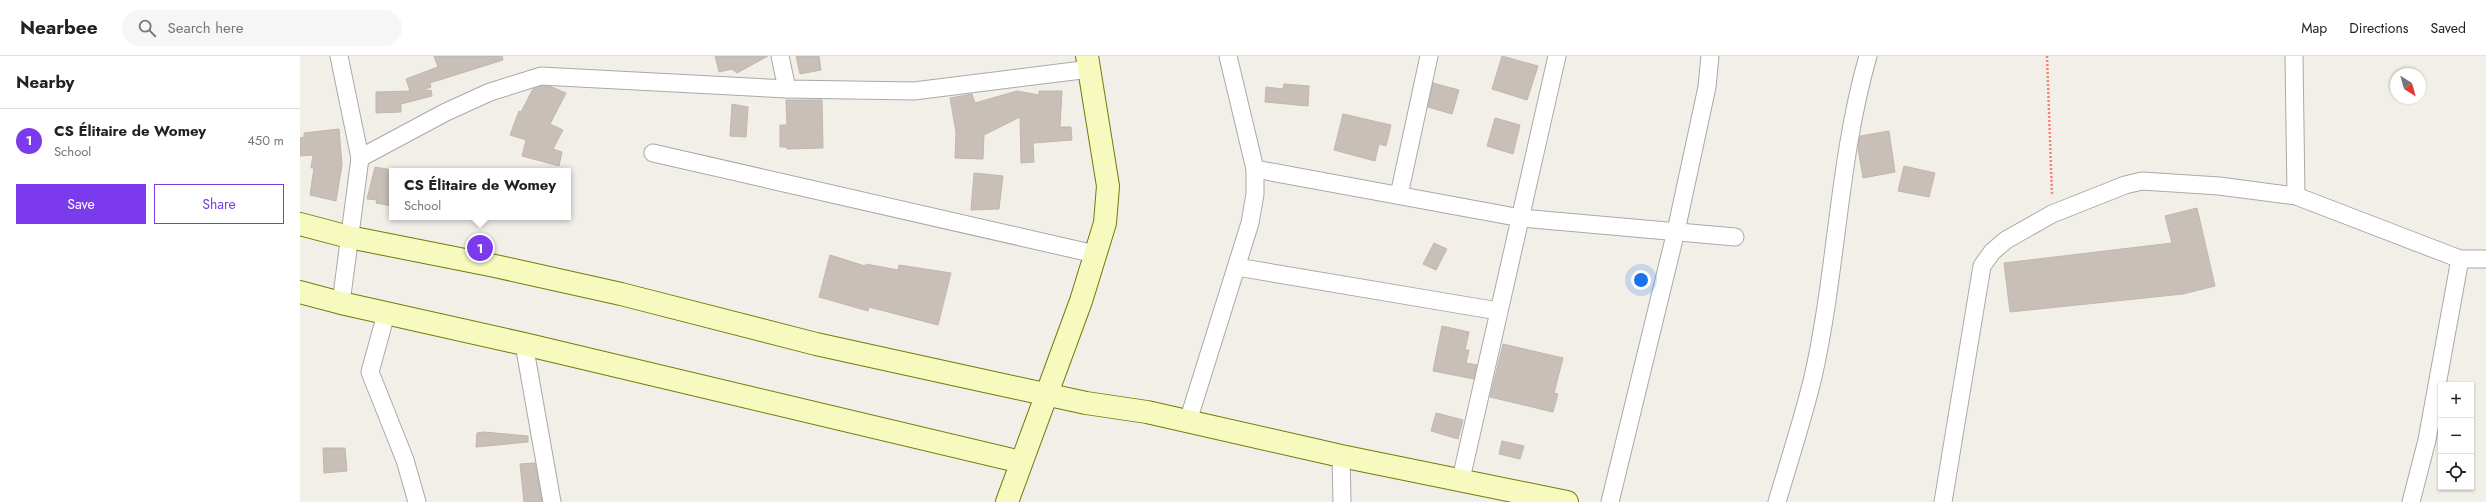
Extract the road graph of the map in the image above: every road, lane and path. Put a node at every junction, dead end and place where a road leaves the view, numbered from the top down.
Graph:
1 (339, 56) edge
2 (780, 56) edge
3 (1228, 56) edge
4 (1429, 56) edge
5 (1557, 56) edge
6 (1710, 56) edge
7 (1868, 56) edge
8 (2047, 56) edge
9 (2294, 56) edge
10 (1089, 62) edge
11 (787, 89) junction
12 (653, 153) dead end
13 (360, 158) junction
14 (1255, 169) junction
15 (1399, 195) junction
16 (2296, 196) junction
17 (2052, 214) junction
18 (1521, 218) junction
19 (300, 224) edge
20 (1676, 231) junction
21 (349, 237) junction
22 (1735, 237) dead end
23 (1095, 254) junction
24 (2460, 259) junction
25 (2486, 259) edge
26 (1236, 268) junction
27 (300, 292) edge
28 (341, 303) junction
29 (1498, 311) junction
30 (386, 314) junction
31 (524, 344) junction
32 (1046, 394) junction
33 (1188, 421) junction
34 (1342, 456) junction
35 (1021, 462) junction
36 (1462, 479) junction
37 (417, 502) edge
38 (552, 502) edge
39 (1007, 502) edge
40 (1342, 502) edge
41 (1567, 502) edge
42 (1610, 502) edge
43 (1777, 502) edge
44 (1943, 502) edge
45 (2411, 502) edge

1 - 13 street
2 - 11 street
3 - 14 street
4 - 15 street
5 - 18 street
6 - 20 street
7 - 43 street
8 - 17 path
9 - 16 street
10 - 11 street
10 - 23 street
11 - 13 street
12 - 23 street
13 - 21 street
14 - 15 street
14 - 26 street
15 - 18 street
16 - 17 street
16 - 24 street
17 - 44 street
18 - 20 street
18 - 29 street
19 - 21 street
20 - 22 street
20 - 42 street
21 - 28 street
21 - 32 street
23 - 32 street
24 - 25 street
24 - 45 street
26 - 29 street
26 - 33 street
27 - 28 street
28 - 30 street
29 - 36 street
30 - 31 street
30 - 37 street
31 - 35 street
31 - 38 street
32 - 33 street
32 - 35 street
33 - 34 street
34 - 36 street
34 - 40 street
35 - 39 street
36 - 41 street

